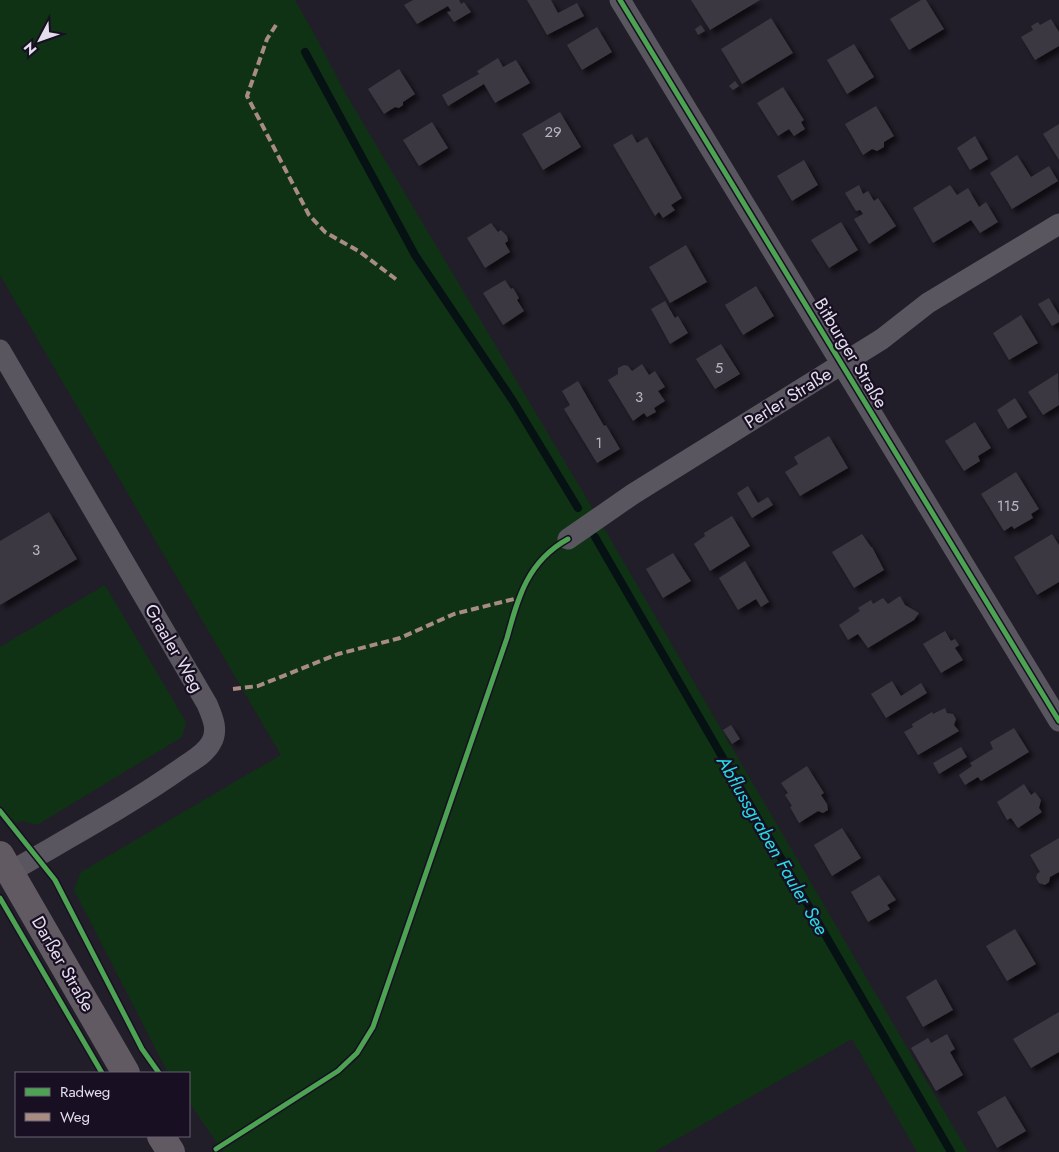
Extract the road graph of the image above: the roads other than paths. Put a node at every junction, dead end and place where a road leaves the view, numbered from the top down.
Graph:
1 (620, 0) edge
2 (1059, 224) edge
3 (0, 350) edge
4 (842, 364) junction
5 (568, 539) dead end
6 (1059, 721) edge
7 (5, 864) edge
8 (125, 1072) edge
9 (163, 1137) edge
10 (171, 1152) edge

1 - 4 street, Bitburger Straße
2 - 4 street, Perler Straße
3 - 7 street, Graaler Weg
4 - 5 street, Perler Straße
4 - 6 street, Bitburger Straße
7 - 8 main road, Darßer Straße
9 - 10 main road

